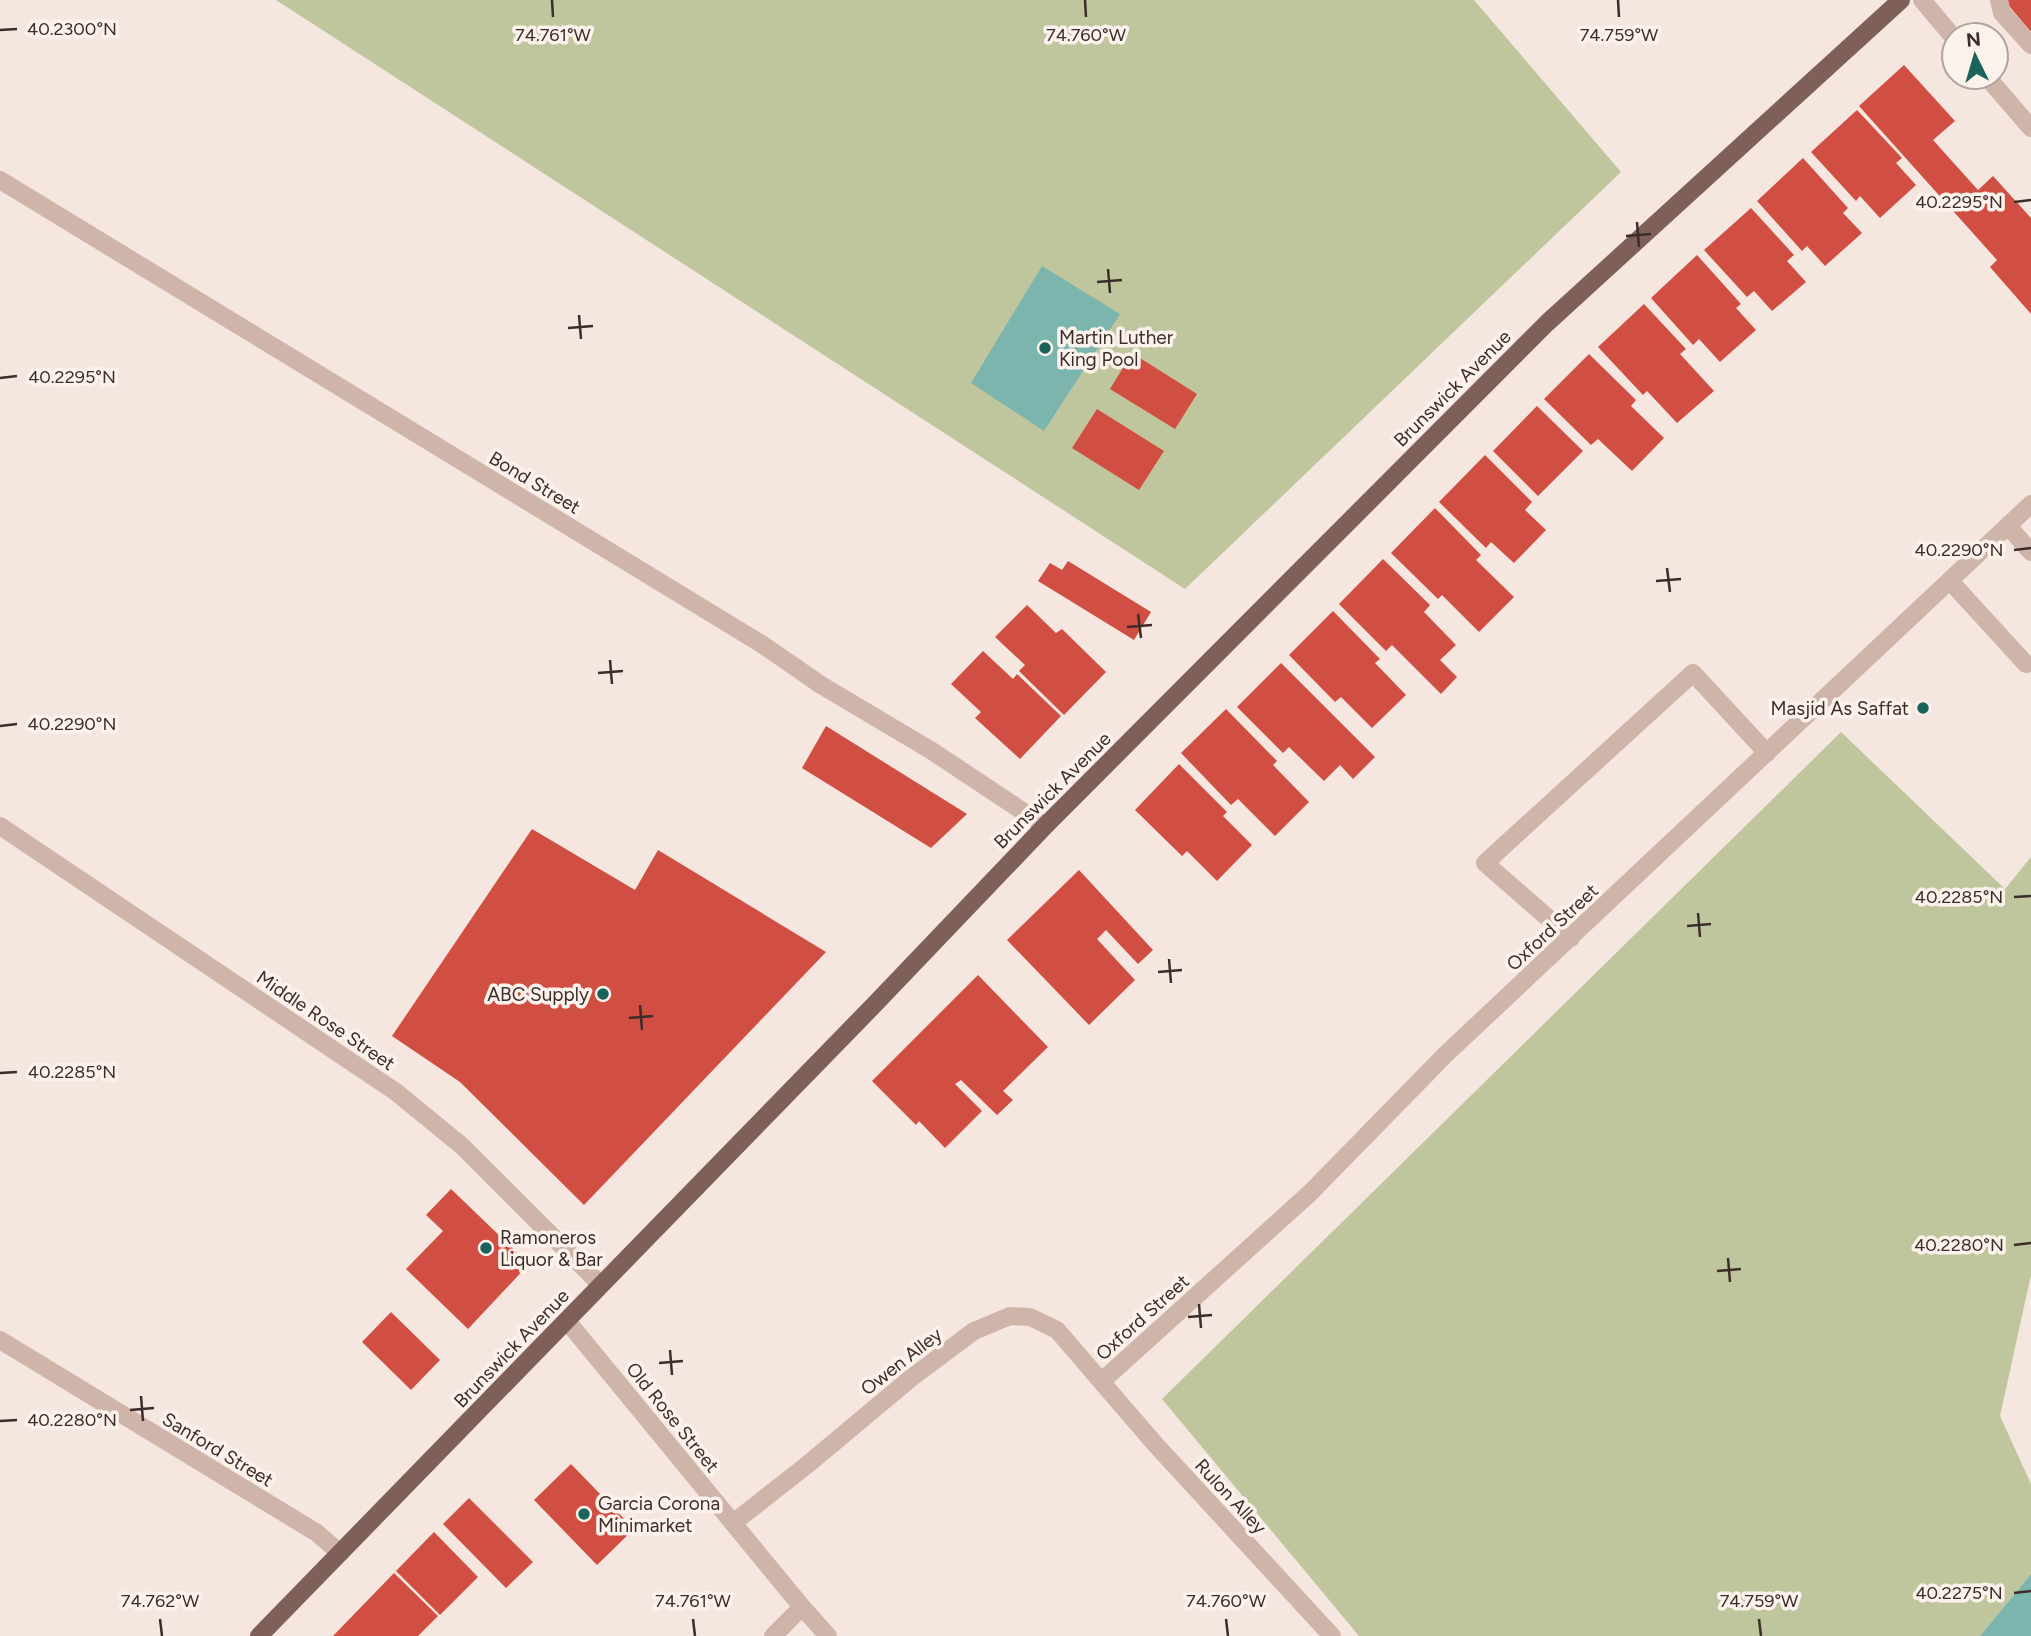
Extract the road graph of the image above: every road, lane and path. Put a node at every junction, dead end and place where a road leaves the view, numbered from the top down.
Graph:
1 (1901, 0) edge
2 (1922, 0) edge
3 (1999, 0) edge
4 (1940, 21) edge
5 (2031, 45) edge
6 (1999, 91) edge
7 (2031, 128) edge
8 (0, 180) edge
9 (2031, 504) edge
10 (2008, 526) junction
11 (2031, 552) edge
12 (1950, 581) junction
13 (2026, 664) dead end
14 (1767, 752) junction
15 (1045, 825) junction
16 (0, 826) edge
17 (1571, 938) junction
18 (600, 1284) junction
19 (567, 1321) junction
20 (0, 1340) edge
21 (1102, 1381) junction
22 (733, 1522) junction
23 (340, 1553) junction
24 (802, 1607) junction
25 (259, 1636) edge
26 (773, 1636) edge
27 (828, 1636) edge
28 (1332, 1636) edge

1 - 15 main road, Brunswick Avenue
2 - 4 street
3 - 5 street
6 - 7 street
8 - 15 street, Bond Street
9 - 10 street, Oxford Street
10 - 11 street
10 - 12 street, Oxford Street
12 - 13 street
12 - 14 street, Oxford Street
14 - 17 street, Oxford Street
14 - 17 street
15 - 18 main road, Brunswick Avenue
16 - 18 street, Middle Rose Street
17 - 21 street, Oxford Street
18 - 19 main road, Brunswick Avenue
19 - 22 street, Old Rose Street
19 - 23 main road, Brunswick Avenue
20 - 23 street, Sanford Street
21 - 22 street, Owen Alley
21 - 28 street, Rulon Alley
22 - 24 street, Old Rose Street
23 - 25 main road, Brunswick Avenue
24 - 26 street
24 - 27 street, Old Rose Street

